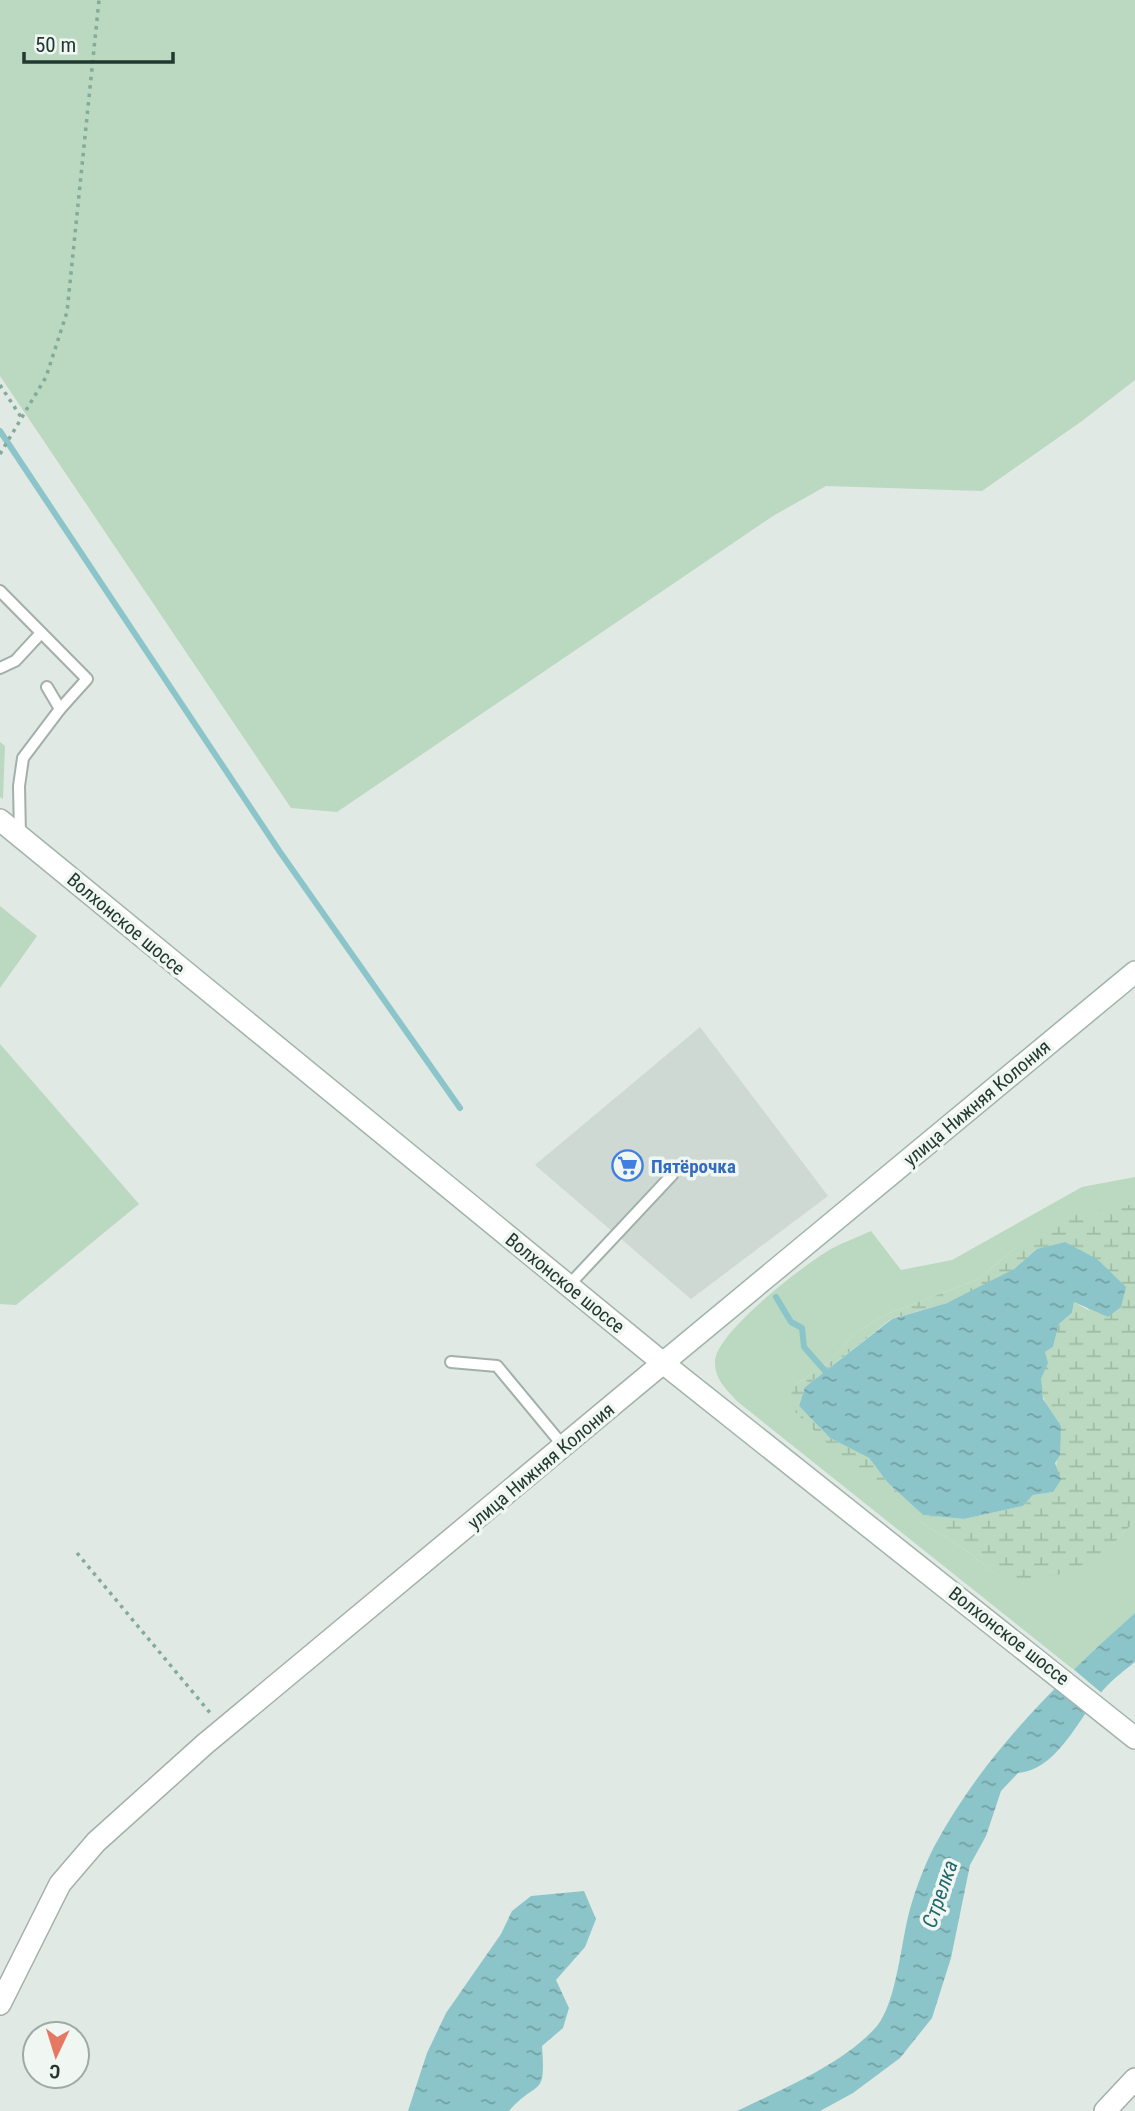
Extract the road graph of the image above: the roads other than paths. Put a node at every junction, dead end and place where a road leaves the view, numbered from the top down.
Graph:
1 (0, 591) edge
2 (41, 633) junction
3 (0, 668) edge
4 (47, 687) dead end
5 (60, 709) junction
6 (0, 820) edge
7 (20, 836) junction
8 (1135, 972) edge
9 (672, 1175) dead end
10 (568, 1286) junction
11 (451, 1362) dead end
12 (663, 1363) junction
13 (565, 1448) junction
14 (1135, 1738) edge
15 (0, 2004) edge
16 (1135, 2079) edge
17 (1105, 2111) edge

1 - 2 lane
2 - 3 lane
2 - 5 lane
4 - 5 lane
5 - 7 lane
6 - 7 main road, Волхонское шоссе
7 - 10 main road, Волхонское шоссе
8 - 12 main road, улица Нижняя Колония
9 - 10 lane
10 - 12 main road, Волхонское шоссе
11 - 13 lane
12 - 13 main road, улица Нижняя Колония
12 - 14 main road, Волхонское шоссе
13 - 15 main road, улица Нижняя Колония
16 - 17 main road

